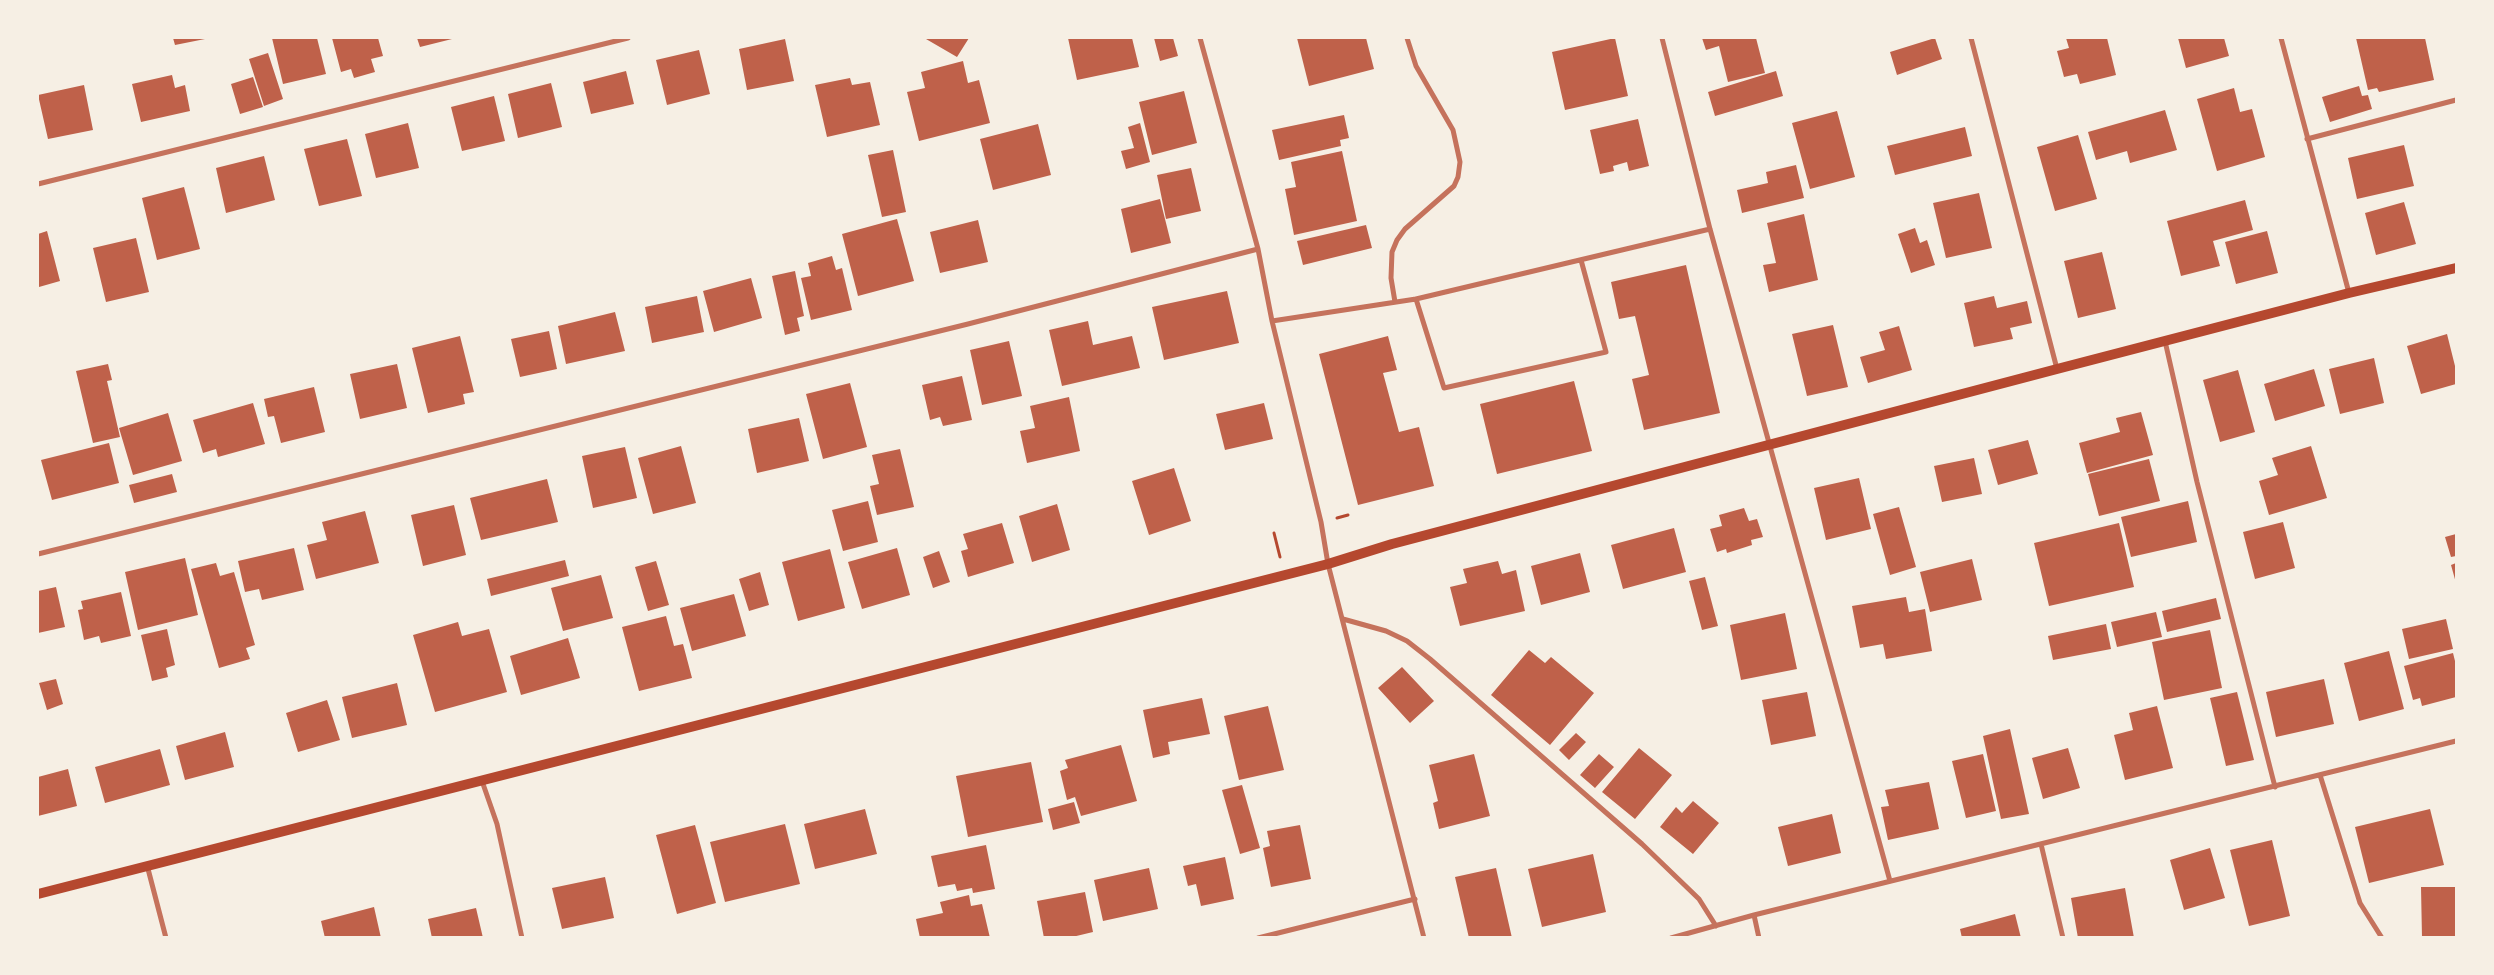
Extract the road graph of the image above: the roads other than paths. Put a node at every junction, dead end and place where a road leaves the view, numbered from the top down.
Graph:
1 (628, 38) edge
2 (1200, 38) edge
3 (1407, 38) edge
4 (1662, 38) edge
5 (1971, 38) edge
6 (2280, 38) edge
7 (2456, 100) edge
8 (2307, 139) junction
9 (38, 184) edge
10 (1710, 229) junction
11 (1258, 249) junction
12 (1581, 260) junction
13 (2456, 268) edge
14 (2349, 293) junction
15 (1416, 299) junction
16 (1395, 302) junction
17 (1272, 321) junction
18 (2165, 341) junction
19 (2058, 369) junction
20 (1768, 445) junction
21 (38, 554) edge
22 (1328, 564) junction
23 (1343, 620) junction
24 (2456, 741) edge
25 (2320, 774) junction
26 (482, 780) junction
27 (2275, 786) junction
28 (2041, 844) junction
29 (146, 865) junction
30 (1890, 881) junction
31 (38, 894) edge
32 (1415, 899) junction
33 (1754, 915) junction
34 (1716, 926) junction
35 (166, 938) edge
36 (522, 938) edge
37 (1258, 938) edge
38 (1424, 938) edge
39 (1671, 938) edge
40 (1759, 938) edge
41 (2063, 938) edge
42 (2382, 938) edge

1 - 9 street
2 - 11 street
3 - 16 street
4 - 10 street
5 - 19 street
6 - 8 street
7 - 8 street
8 - 14 street
10 - 12 street
10 - 20 street
11 - 17 street
11 - 21 street
12 - 15 street
12 - 15 street
13 - 14 main road
14 - 18 main road
15 - 16 street
16 - 17 street
17 - 22 street
18 - 19 main road
18 - 27 street
19 - 20 main road
20 - 22 main road
20 - 30 street
22 - 23 street
22 - 26 main road
23 - 32 street
23 - 34 street
24 - 25 street
25 - 27 street
25 - 42 street
26 - 29 main road
26 - 36 street
27 - 28 street
28 - 30 street
28 - 41 street
29 - 31 main road
29 - 35 street
30 - 33 street
32 - 37 street
32 - 38 street
33 - 34 street
33 - 40 street
34 - 39 street

